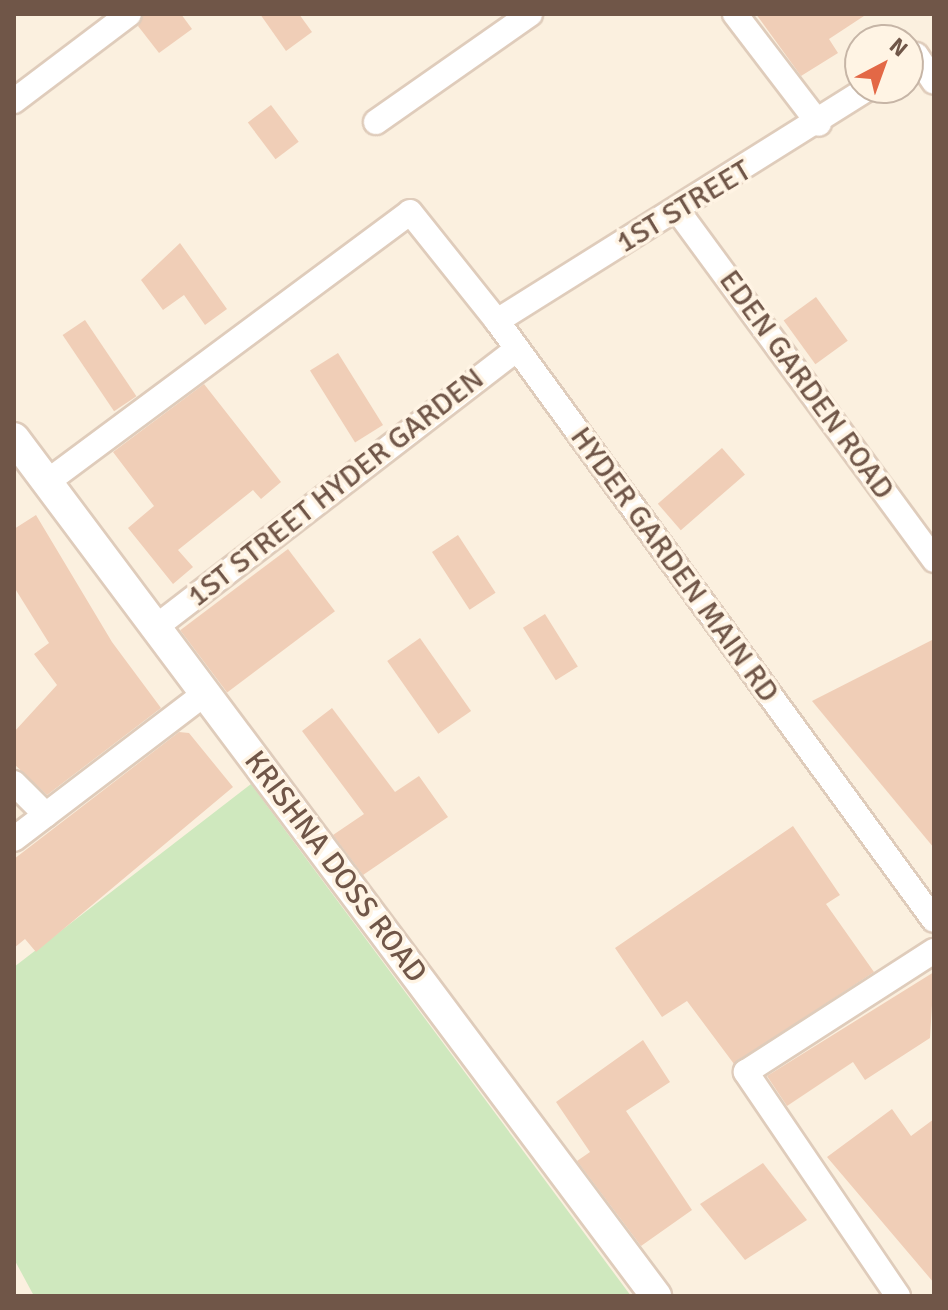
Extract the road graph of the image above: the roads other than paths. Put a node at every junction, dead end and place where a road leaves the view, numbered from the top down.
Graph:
1 (129, 14) edge
2 (530, 14) edge
3 (735, 14) edge
4 (924, 62) edge
5 (934, 82) edge
6 (14, 101) edge
7 (847, 104) edge
8 (376, 122) dead end
9 (819, 124) junction
10 (678, 211) junction
11 (497, 321) junction
12 (516, 350) junction
13 (14, 438) edge
14 (47, 482) junction
15 (934, 560) edge
16 (156, 627) junction
17 (204, 694) junction
18 (14, 783) edge
19 (46, 815) junction
20 (14, 839) edge
21 (934, 920) edge
22 (934, 951) edge
23 (656, 1296) edge
24 (898, 1296) edge

1 - 6 street
2 - 8 street
3 - 9 street
4 - 5 street
7 - 9 street, 1ST STREET
9 - 10 street, 1ST STREET
10 - 11 street, 1ST STREET
10 - 15 street, EDEN GARDEN ROAD
11 - 12 street, HYDER GARDEN MAIN RD
11 - 14 street, HYDER GARDEN MAIN RD
12 - 16 street, 1ST STREET HYDER GARDEN
12 - 21 street, HYDER GARDEN MAIN RD
13 - 14 street, KRISHNA DOSS ROAD
14 - 16 street, KRISHNA DOSS ROAD
16 - 17 street, KRISHNA DOSS ROAD
17 - 19 street
17 - 23 street, KRISHNA DOSS ROAD
18 - 19 street
19 - 20 street
22 - 24 street

